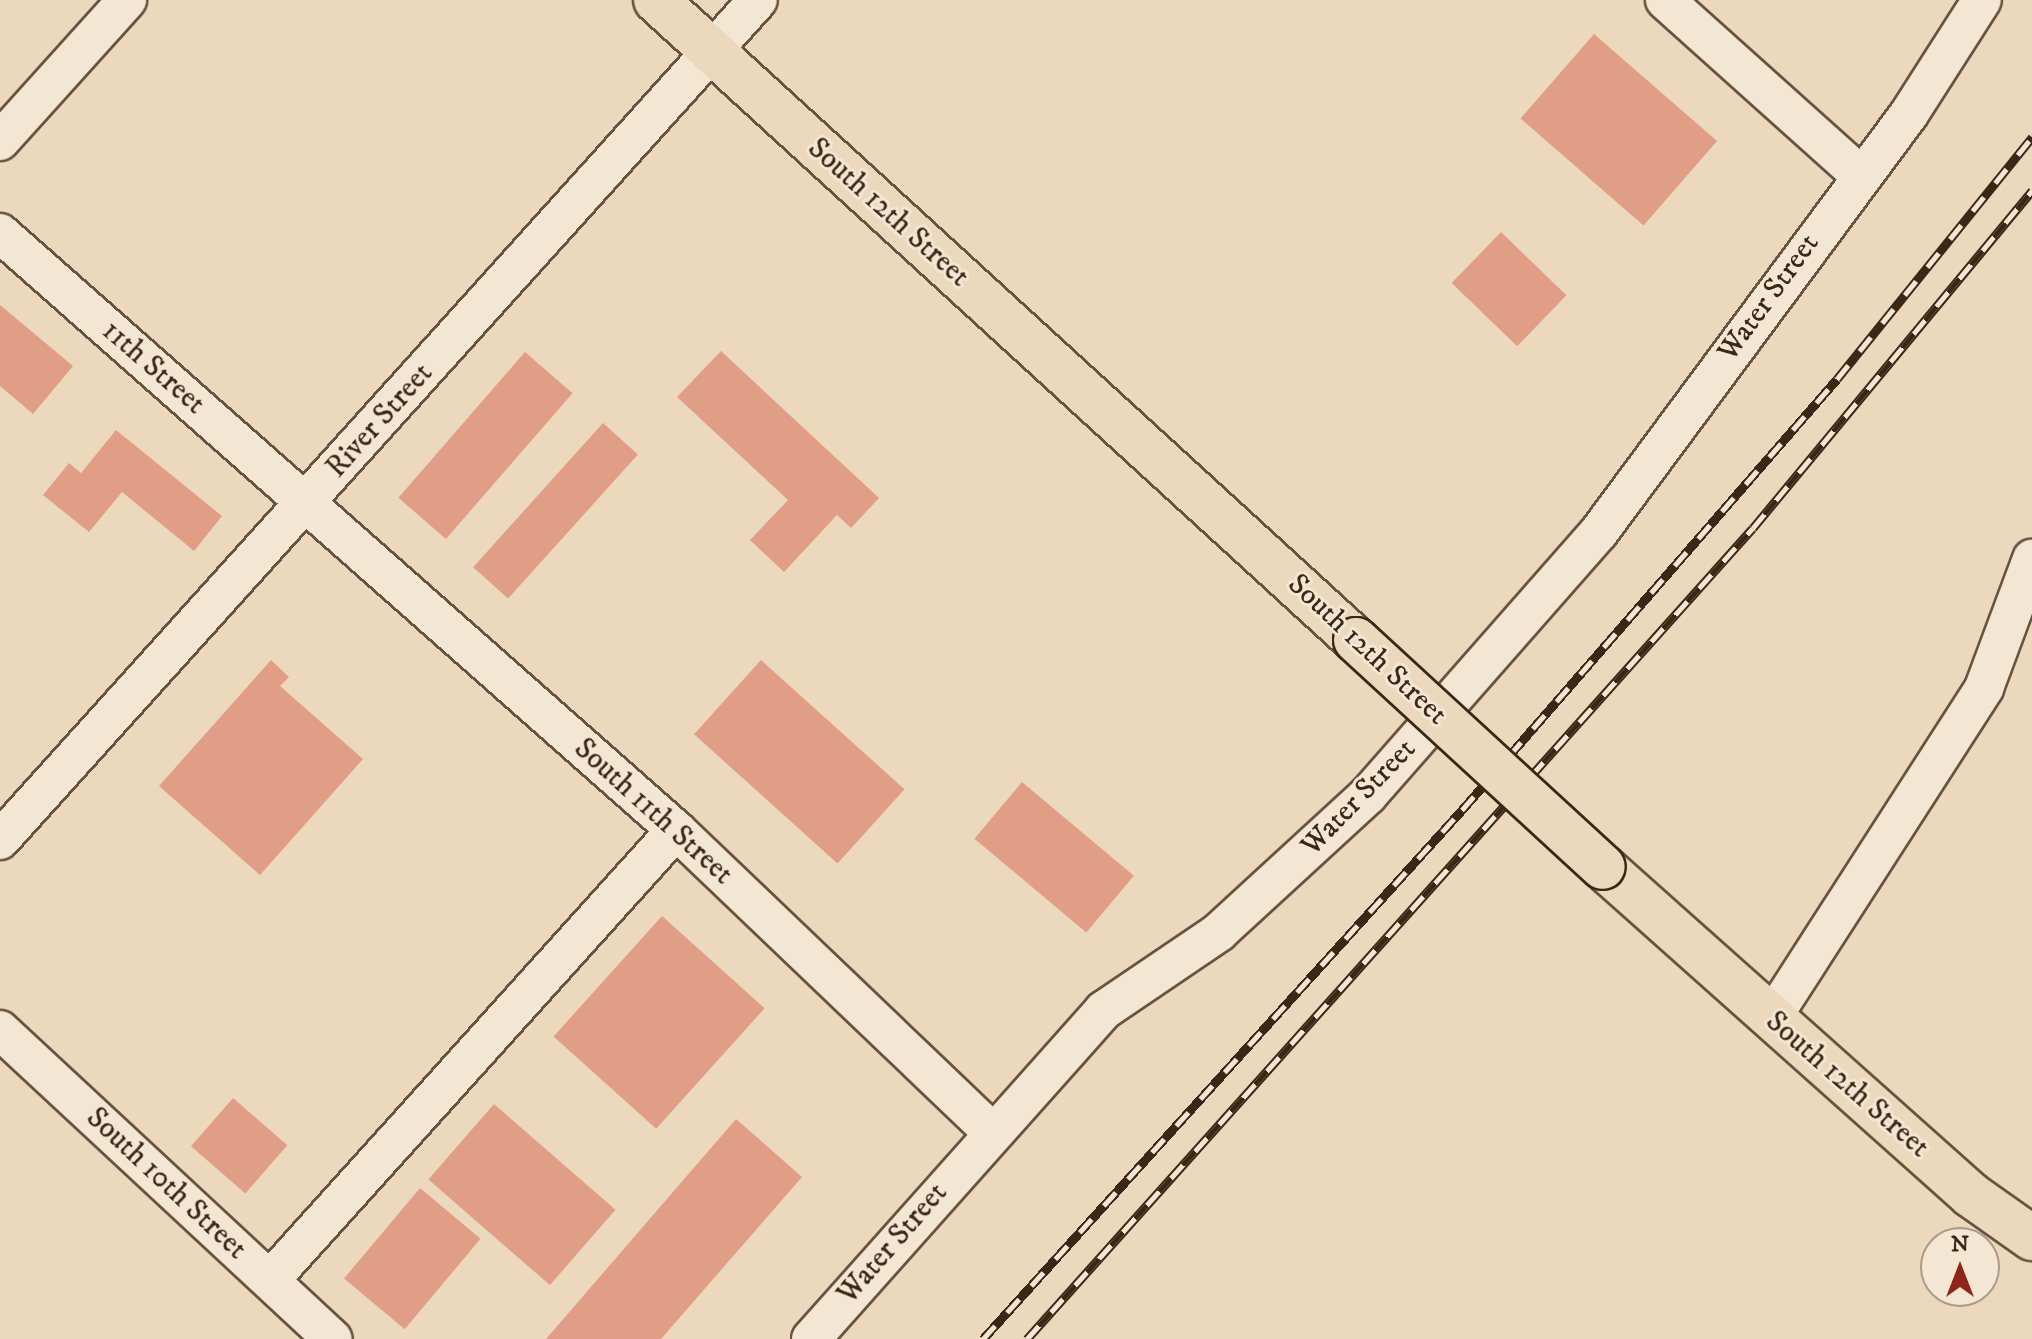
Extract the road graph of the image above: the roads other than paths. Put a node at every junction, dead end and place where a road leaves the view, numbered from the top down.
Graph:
1 (127, 0) edge
2 (656, 0) edge
3 (758, 0) edge
4 (1665, 0) edge
5 (1982, 0) edge
6 (711, 51) junction
7 (0, 141) edge
8 (1860, 175) junction
9 (0, 233) edge
10 (307, 502) junction
11 (2032, 559) edge
12 (676, 830) junction
13 (0, 840) edge
14 (1771, 1019) junction
15 (0, 1030) edge
16 (991, 1131) junction
17 (2032, 1238) edge
18 (270, 1280) junction
19 (332, 1339) edge
20 (811, 1339) edge

1 - 7 street
2 - 6 main road, South 12th Street
3 - 6 street, River Street
4 - 8 street
5 - 8 street, Water Street
6 - 10 street, River Street
6 - 14 main road, South 12th Street, bridge
8 - 16 street, Water Street
9 - 10 street, 11th Street
10 - 12 street, South 11th Street
10 - 13 street, River Street
11 - 14 street
12 - 16 street, South 11th Street
12 - 18 street
14 - 17 main road, South 12th Street
15 - 18 street, South 10th Street
16 - 20 street, Water Street
18 - 19 street, South 10th Street

